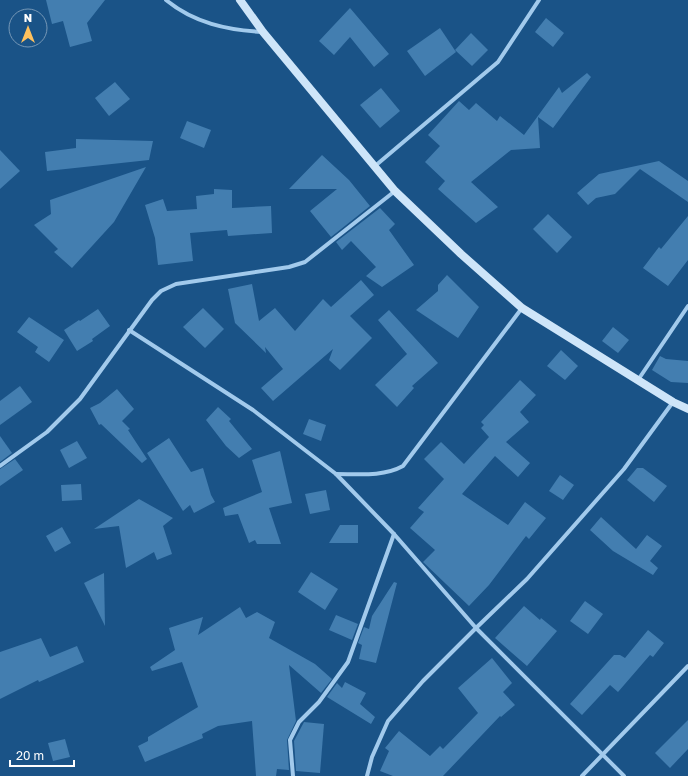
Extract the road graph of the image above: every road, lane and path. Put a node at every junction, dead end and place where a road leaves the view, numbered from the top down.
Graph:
1 (166, 0) edge
2 (240, 0) edge
3 (539, 0) edge
4 (263, 32) junction
5 (375, 167) junction
6 (395, 191) junction
7 (688, 306) edge
8 (522, 308) junction
9 (129, 330) junction
10 (638, 380) junction
11 (673, 402) junction
12 (688, 409) edge
13 (0, 466) edge
14 (336, 474) junction
15 (394, 534) junction
16 (476, 628) junction
17 (688, 666) edge
18 (601, 755) junction
19 (293, 776) edge
20 (367, 776) edge
21 (582, 776) edge
22 (624, 776) edge

1 - 4 street
2 - 4 street
3 - 5 street
4 - 5 street
5 - 6 street
6 - 8 street
6 - 9 street
7 - 10 street
8 - 10 street
8 - 14 street
9 - 13 street
9 - 14 street
10 - 11 street
11 - 12 street
11 - 16 street
14 - 15 street
15 - 16 street
15 - 19 street
16 - 18 street
16 - 20 street
17 - 18 street
18 - 21 street
18 - 22 street

